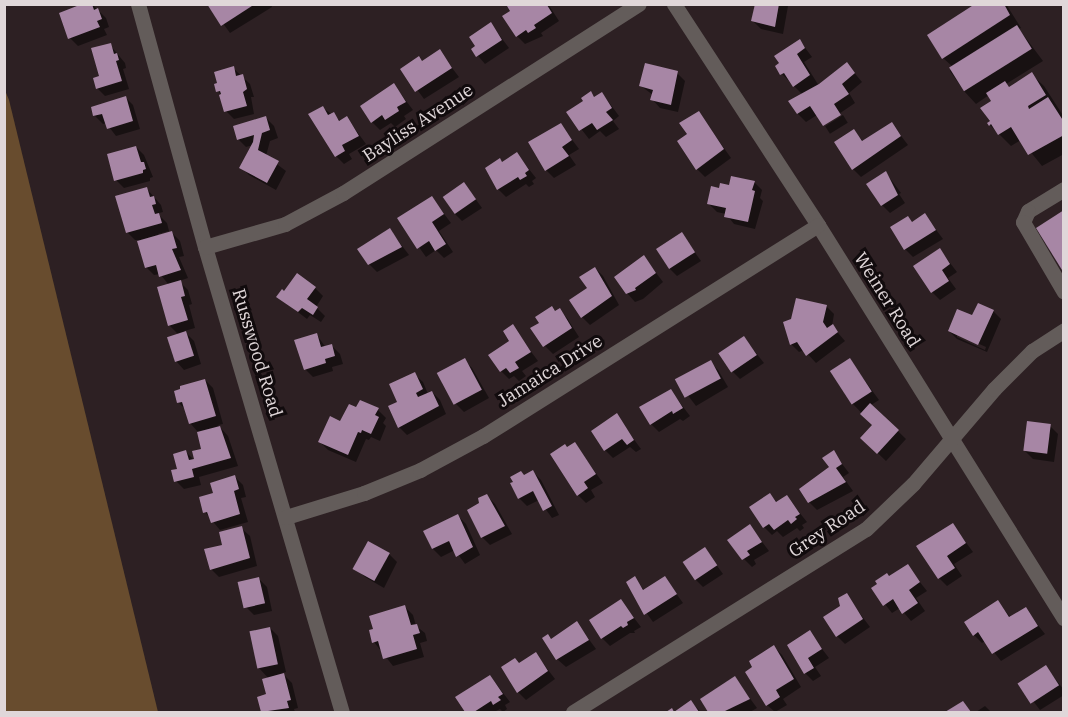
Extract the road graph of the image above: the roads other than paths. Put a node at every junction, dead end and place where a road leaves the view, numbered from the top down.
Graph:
1 (138, 4) edge
2 (639, 4) edge
3 (674, 4) edge
4 (1064, 189) edge
5 (819, 225) junction
6 (205, 248) junction
7 (1064, 292) edge
8 (1064, 330) edge
9 (950, 439) junction
10 (286, 517) junction
11 (1064, 618) edge
12 (342, 712) edge
13 (573, 712) edge

1 - 6 street, Russwood Road
2 - 6 street, Bayliss Avenue
3 - 5 street, Weiner Road
4 - 7 street
5 - 9 street, Weiner Road
5 - 10 street, Jamaica Drive
6 - 10 street, Russwood Road
8 - 9 street, Grey Road
9 - 11 street, Weiner Road
9 - 13 street, Grey Road
10 - 12 street, Russwood Road

